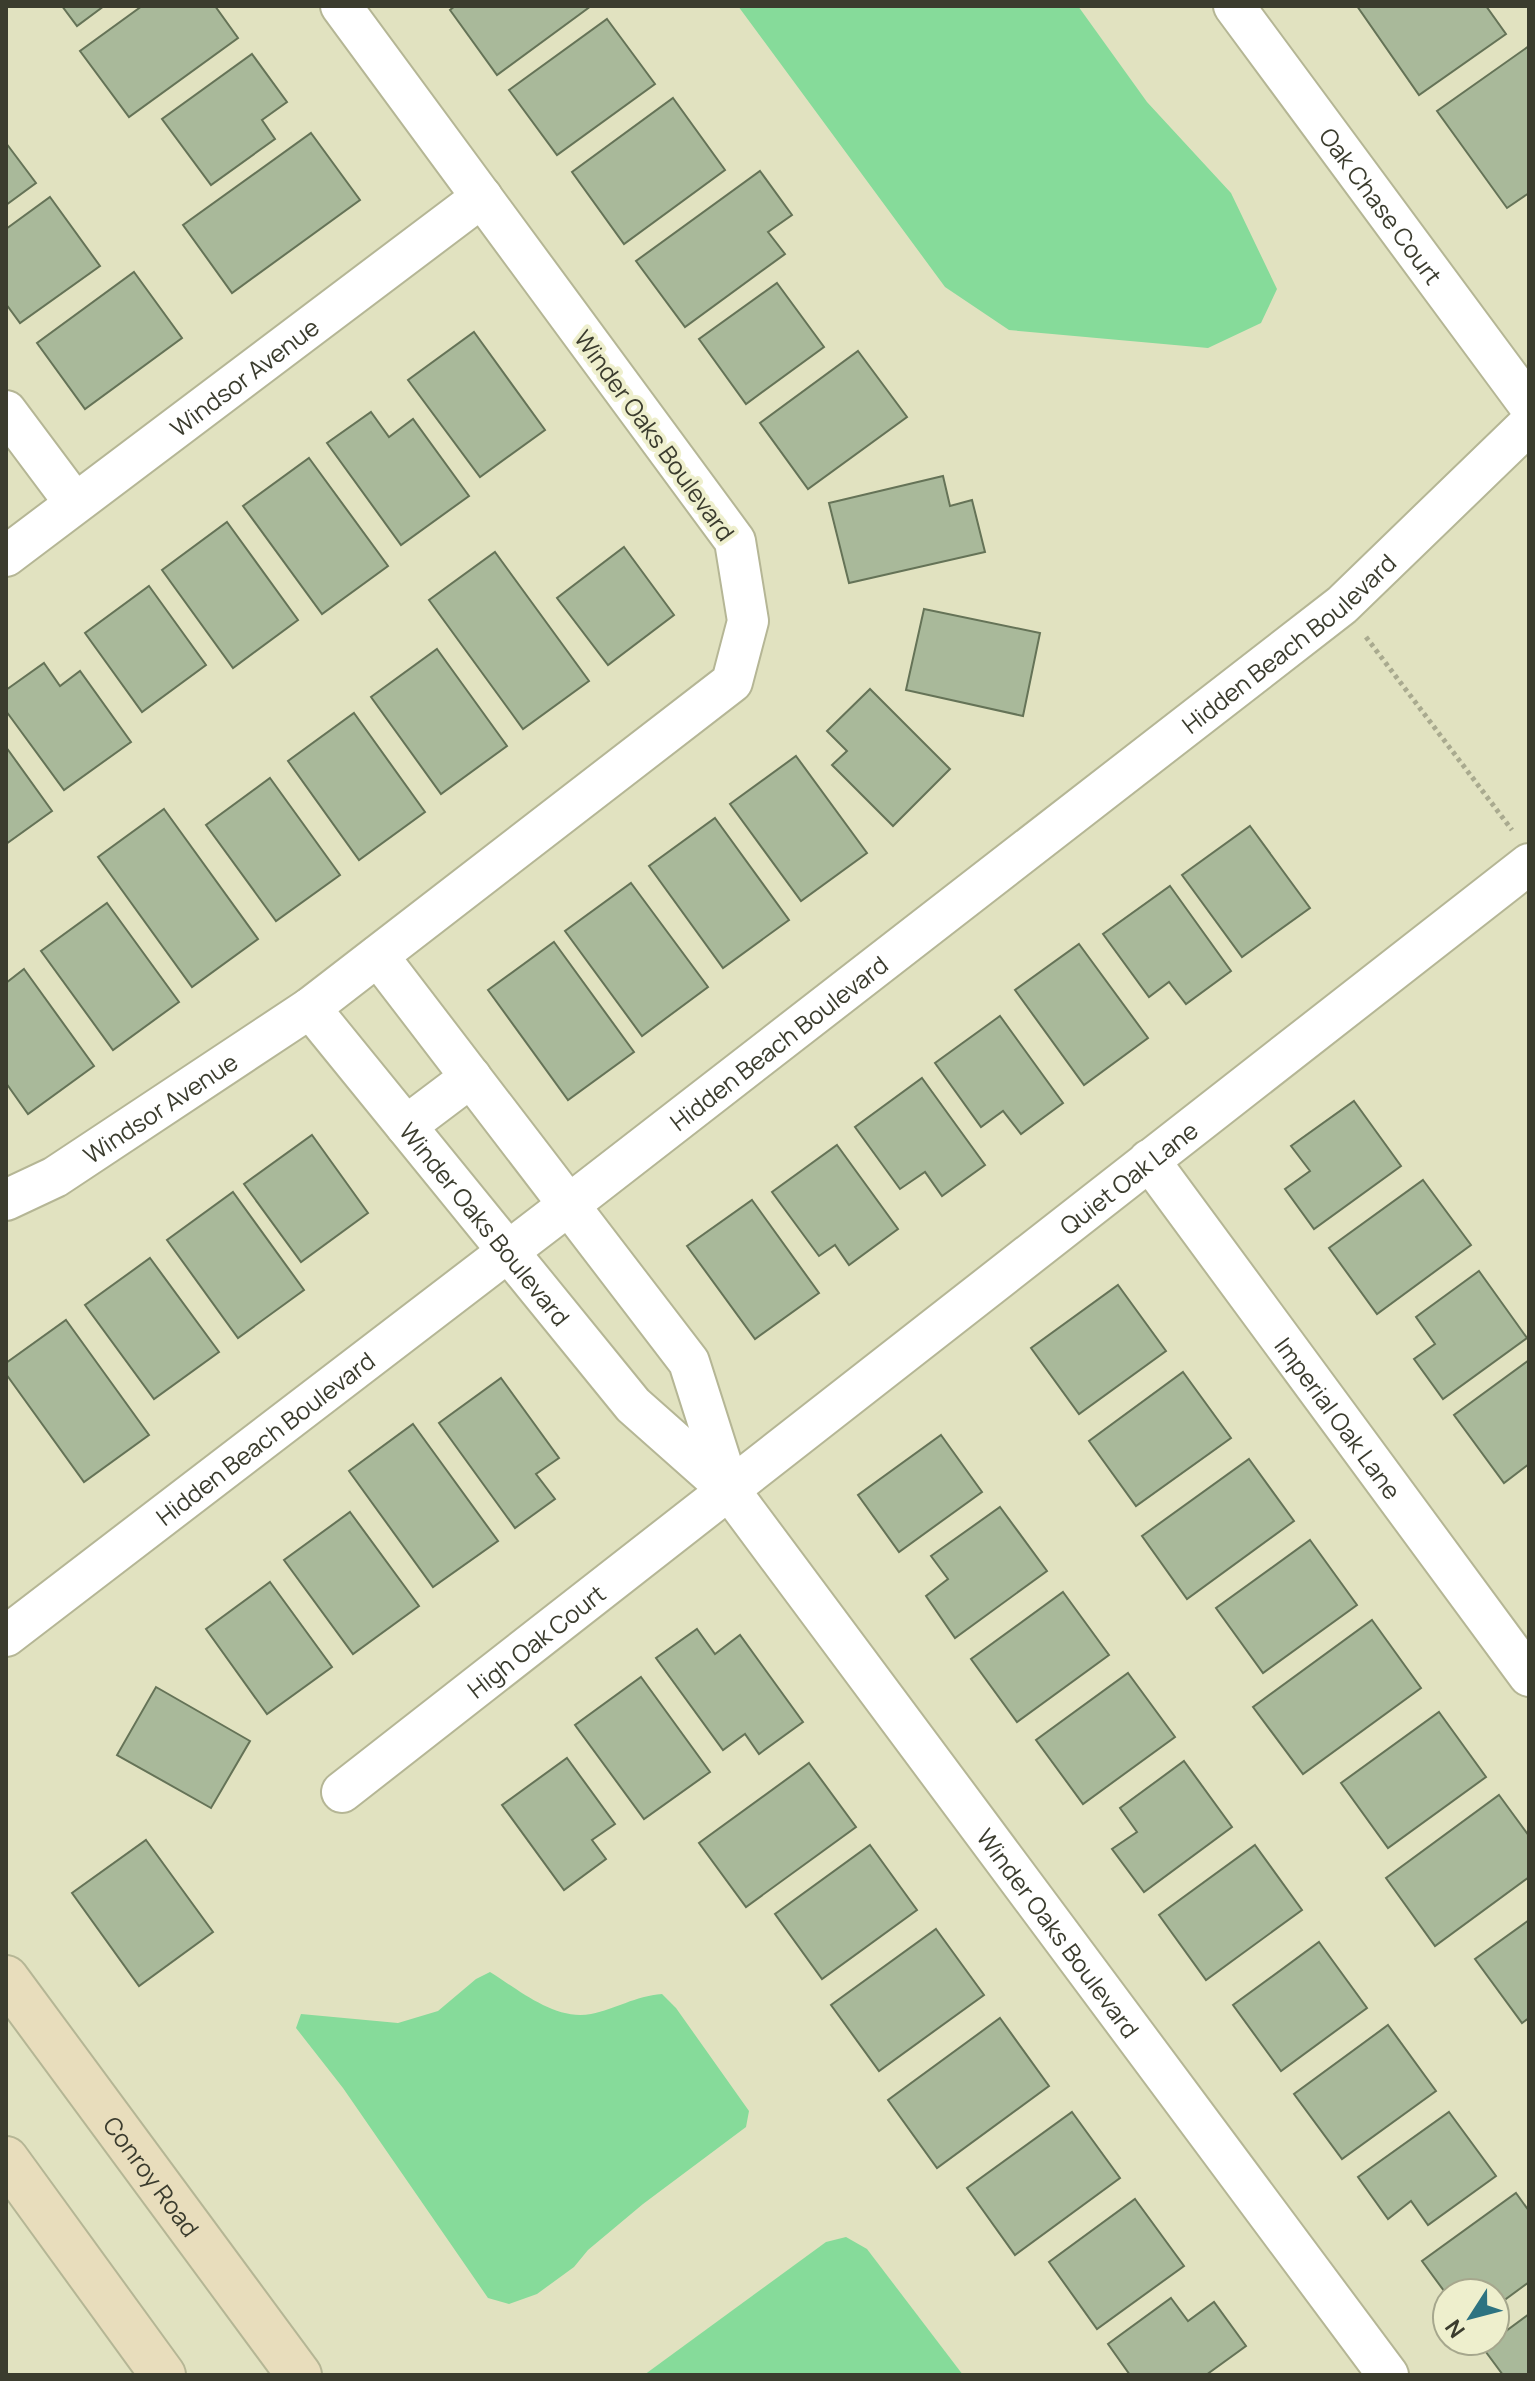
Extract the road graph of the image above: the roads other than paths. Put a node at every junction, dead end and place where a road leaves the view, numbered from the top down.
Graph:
1 (341, 6) edge
2 (1234, 6) edge
3 (482, 197) junction
4 (1529, 405) edge
5 (6, 411) edge
6 (1529, 424) edge
7 (74, 502) junction
8 (6, 556) edge
9 (1524, 852) edge
10 (378, 956) junction
11 (310, 1008) junction
12 (471, 1077) junction
13 (406, 1126) junction
14 (1149, 1160) junction
15 (6, 1200) edge
16 (570, 1204) junction
17 (506, 1250) junction
18 (730, 1491) junction
19 (6, 1636) edge
20 (1529, 1676) edge
21 (342, 1792) dead end
22 (6, 1978) edge
23 (6, 2159) edge
24 (163, 2375) edge
25 (299, 2375) edge
26 (1388, 2375) edge

1 - 3 street, Winder Oaks Boulevard
2 - 4 street, Oak Chase Court
3 - 7 street, Windsor Avenue
3 - 10 street, Winder Oaks Boulevard
5 - 7 street
6 - 16 street, Hidden Beach Boulevard
7 - 8 street, Windsor Avenue
9 - 14 street, Quiet Oak Lane
10 - 11 street, Winder Oaks Boulevard
10 - 12 street, Winder Oaks Boulevard
11 - 13 street, Winder Oaks Boulevard
11 - 15 street, Windsor Avenue
12 - 13 street
12 - 16 street, Winder Oaks Boulevard
13 - 17 street, Winder Oaks Boulevard
14 - 18 street, Quiet Oak Lane
14 - 20 street, Imperial Oak Lane
16 - 17 street, Hidden Beach Boulevard
16 - 18 street, Winder Oaks Boulevard
17 - 18 street, Winder Oaks Boulevard
17 - 19 street, Hidden Beach Boulevard
18 - 21 street, High Oak Court
18 - 26 street, Winder Oaks Boulevard
22 - 25 main road, Conroy Road
23 - 24 main road

